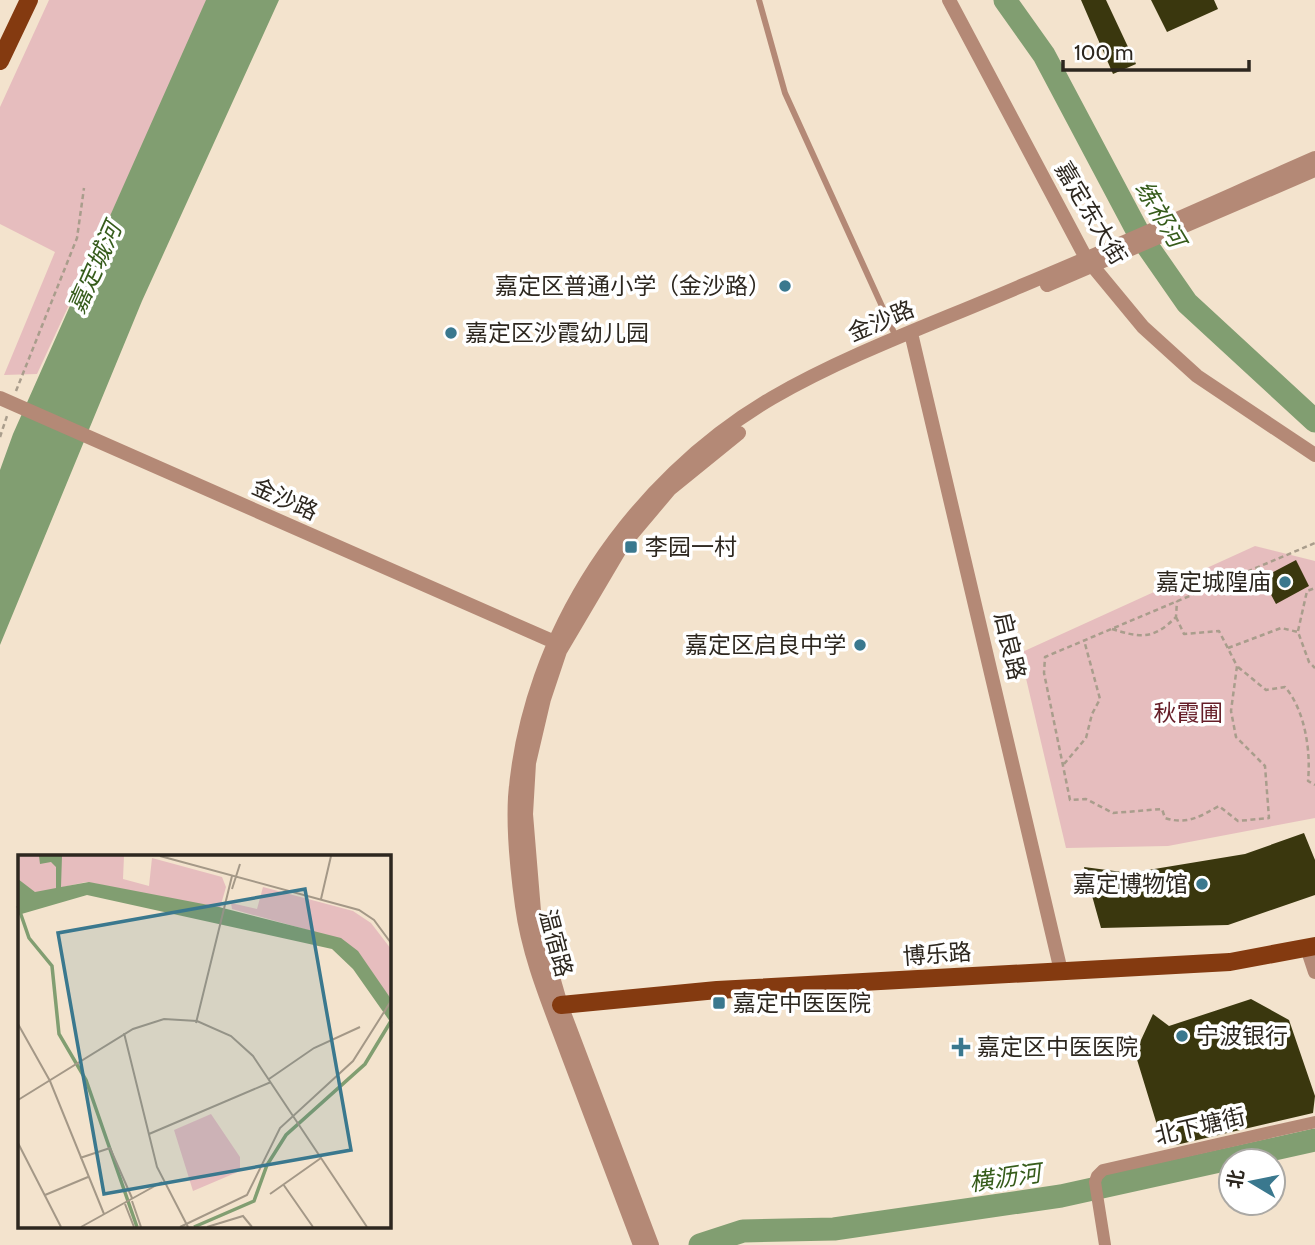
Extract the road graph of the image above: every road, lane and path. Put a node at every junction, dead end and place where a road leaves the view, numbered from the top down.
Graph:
1 (18, 0) edge
2 (29, 0) edge
3 (759, 0) edge
4 (948, 0) edge
5 (0, 38) edge
6 (0, 61) edge
7 (1315, 158) edge
8 (1315, 170) edge
9 (84, 188) dead end
10 (1090, 263) junction
11 (912, 336) junction
12 (896, 339) junction
13 (10, 402) edge
14 (0, 437) edge
15 (1315, 455) edge
16 (1315, 543) edge
17 (1315, 587) edge
18 (1177, 601) junction
19 (1176, 617) junction
20 (1111, 629) junction
21 (1298, 632) junction
22 (1084, 640) junction
23 (557, 643) junction
24 (1228, 648) junction
25 (1237, 666) junction
26 (1315, 668) edge
27 (1063, 765) junction
28 (1315, 785) edge
29 (1311, 947) edge
30 (1061, 971) junction
31 (1315, 972) edge
32 (561, 1005) junction
33 (1315, 1122) edge
34 (640, 1245) edge
35 (652, 1245) edge
36 (1105, 1245) edge

1 - 5 main road
2 - 6 main road
3 - 12 lane
4 - 10 street, 嘉定东大街
7 - 10 street, 金沙路
8 - 10 street
9 - 13 path
10 - 11 street, 金沙路
10 - 15 street, 嘉定东大街
11 - 12 street, 金沙路
11 - 23 street
11 - 30 street, 启良路
12 - 23 street, 金沙路
13 - 14 path
13 - 23 street, 金沙路
16 - 18 path
17 - 21 path
18 - 19 path
18 - 20 path
19 - 20 path
19 - 24 path
20 - 22 path
21 - 24 path
21 - 26 path
22 - 27 path
22 - 27 path
23 - 32 street
23 - 34 street, 温宿路
24 - 25 path
25 - 27 path
25 - 28 path
29 - 30 main road, 博乐路
29 - 31 street
30 - 32 main road, 博乐路
32 - 35 street
33 - 36 street, 北下塘街

